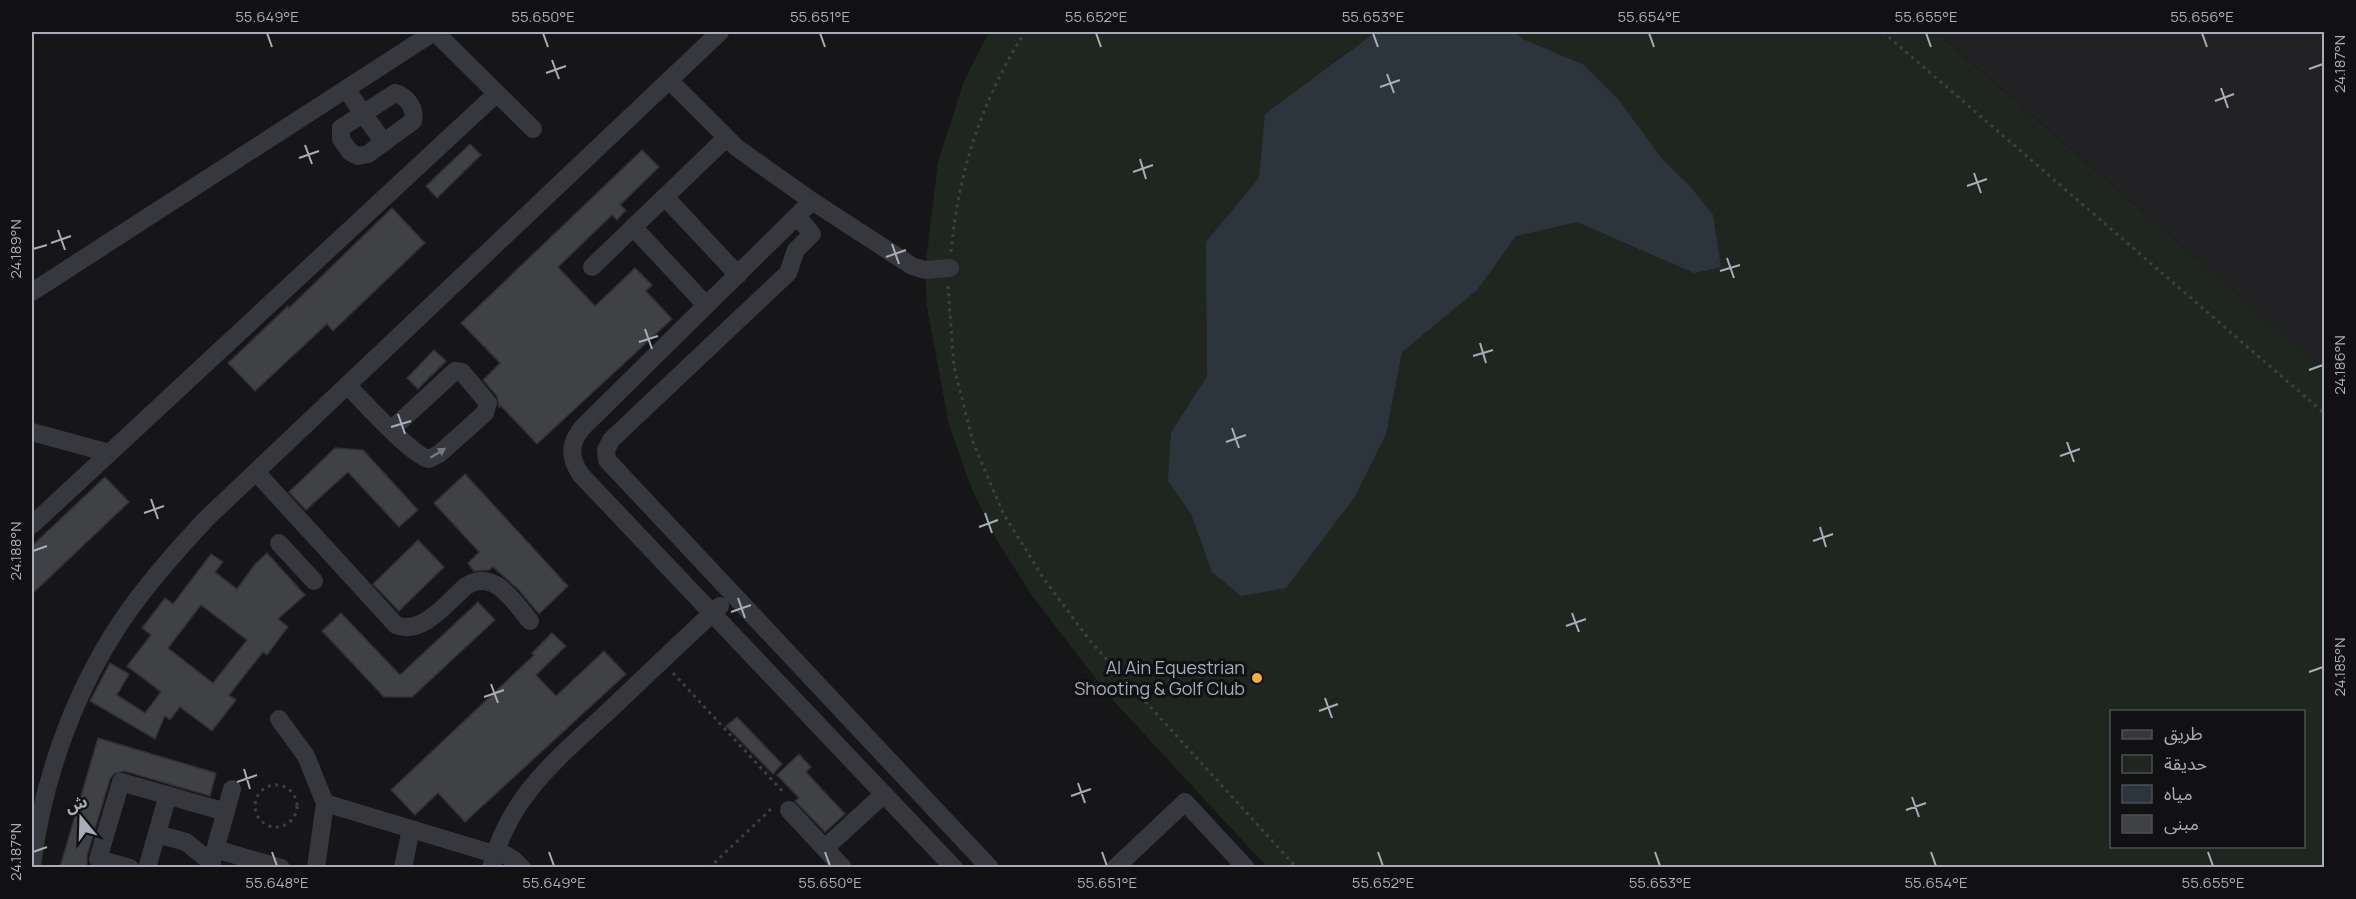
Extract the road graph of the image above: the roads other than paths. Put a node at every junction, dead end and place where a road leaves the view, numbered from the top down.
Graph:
1 (435, 32) edge
2 (720, 32) edge
3 (669, 80) junction
4 (346, 89) junction
5 (496, 94) junction
6 (363, 113) junction
7 (533, 129) dead end
8 (726, 138) junction
9 (384, 143) junction
10 (665, 197) junction
11 (812, 201) junction
12 (796, 216) junction
13 (633, 228) junction
14 (592, 267) dead end
15 (950, 268) road end
16 (738, 274) junction
17 (32, 291) edge
18 (706, 305) junction
19 (348, 385) junction
20 (392, 429) junction
21 (32, 432) edge
22 (109, 453) junction
23 (256, 472) junction
24 (32, 525) edge
25 (317, 538) junction
26 (279, 543) dead end
27 (294, 559) junction
28 (314, 581) dead end
29 (732, 594) junction
30 (712, 613) junction
31 (530, 621) dead end
32 (279, 719) dead end
33 (232, 789) dead end
34 (884, 794) junction
35 (168, 795) junction
36 (325, 803) junction
37 (780, 806) road end
38 (226, 812) junction
39 (411, 829) junction
40 (157, 834) junction
41 (186, 842) junction
42 (825, 848) junction
43 (214, 854) edge
44 (493, 857) edge
45 (32, 866) edge
46 (130, 867) edge
47 (147, 867) edge
48 (281, 867) edge
49 (316, 867) edge
50 (403, 867) edge
51 (522, 867) edge
52 (843, 867) edge
53 (954, 867) edge
54 (990, 867) edge
55 (1116, 867) edge
56 (1246, 867) edge

1 - 4 street
1 - 5 street
2 - 3 street
3 - 8 street
3 - 19 street
4 - 6 street
4 - 17 street
5 - 7 street
5 - 22 street
6 - 9 street
6 - 9 street
6 - 9 street
8 - 10 street
8 - 11 street
10 - 13 street
10 - 16 street
11 - 12 street
11 - 15 street
12 - 16 street
12 - 29 street
13 - 14 street
13 - 18 street
16 - 18 street
18 - 30 street
19 - 20 street
19 - 23 street
20 -> 20 street
21 - 22 street
22 - 24 street
23 - 25 street
23 - 45 street
25 - 27 street
25 - 31 street
26 - 27 street
27 - 28 street
29 - 30 street
29 - 54 street
30 - 34 street
30 - 44 street
32 - 36 street
33 - 38 street
34 - 42 street
34 - 53 street
35 - 38 street
35 - 40 street
35 - 46 street
36 - 39 street
36 - 49 street
37 - 42 street
38 - 43 street
39 - 44 street
39 - 50 street
40 - 41 street
40 - 47 street
41 - 43 street
41 - 43 street
42 - 52 street
43 - 48 street
44 - 51 street
55 - 56 street

